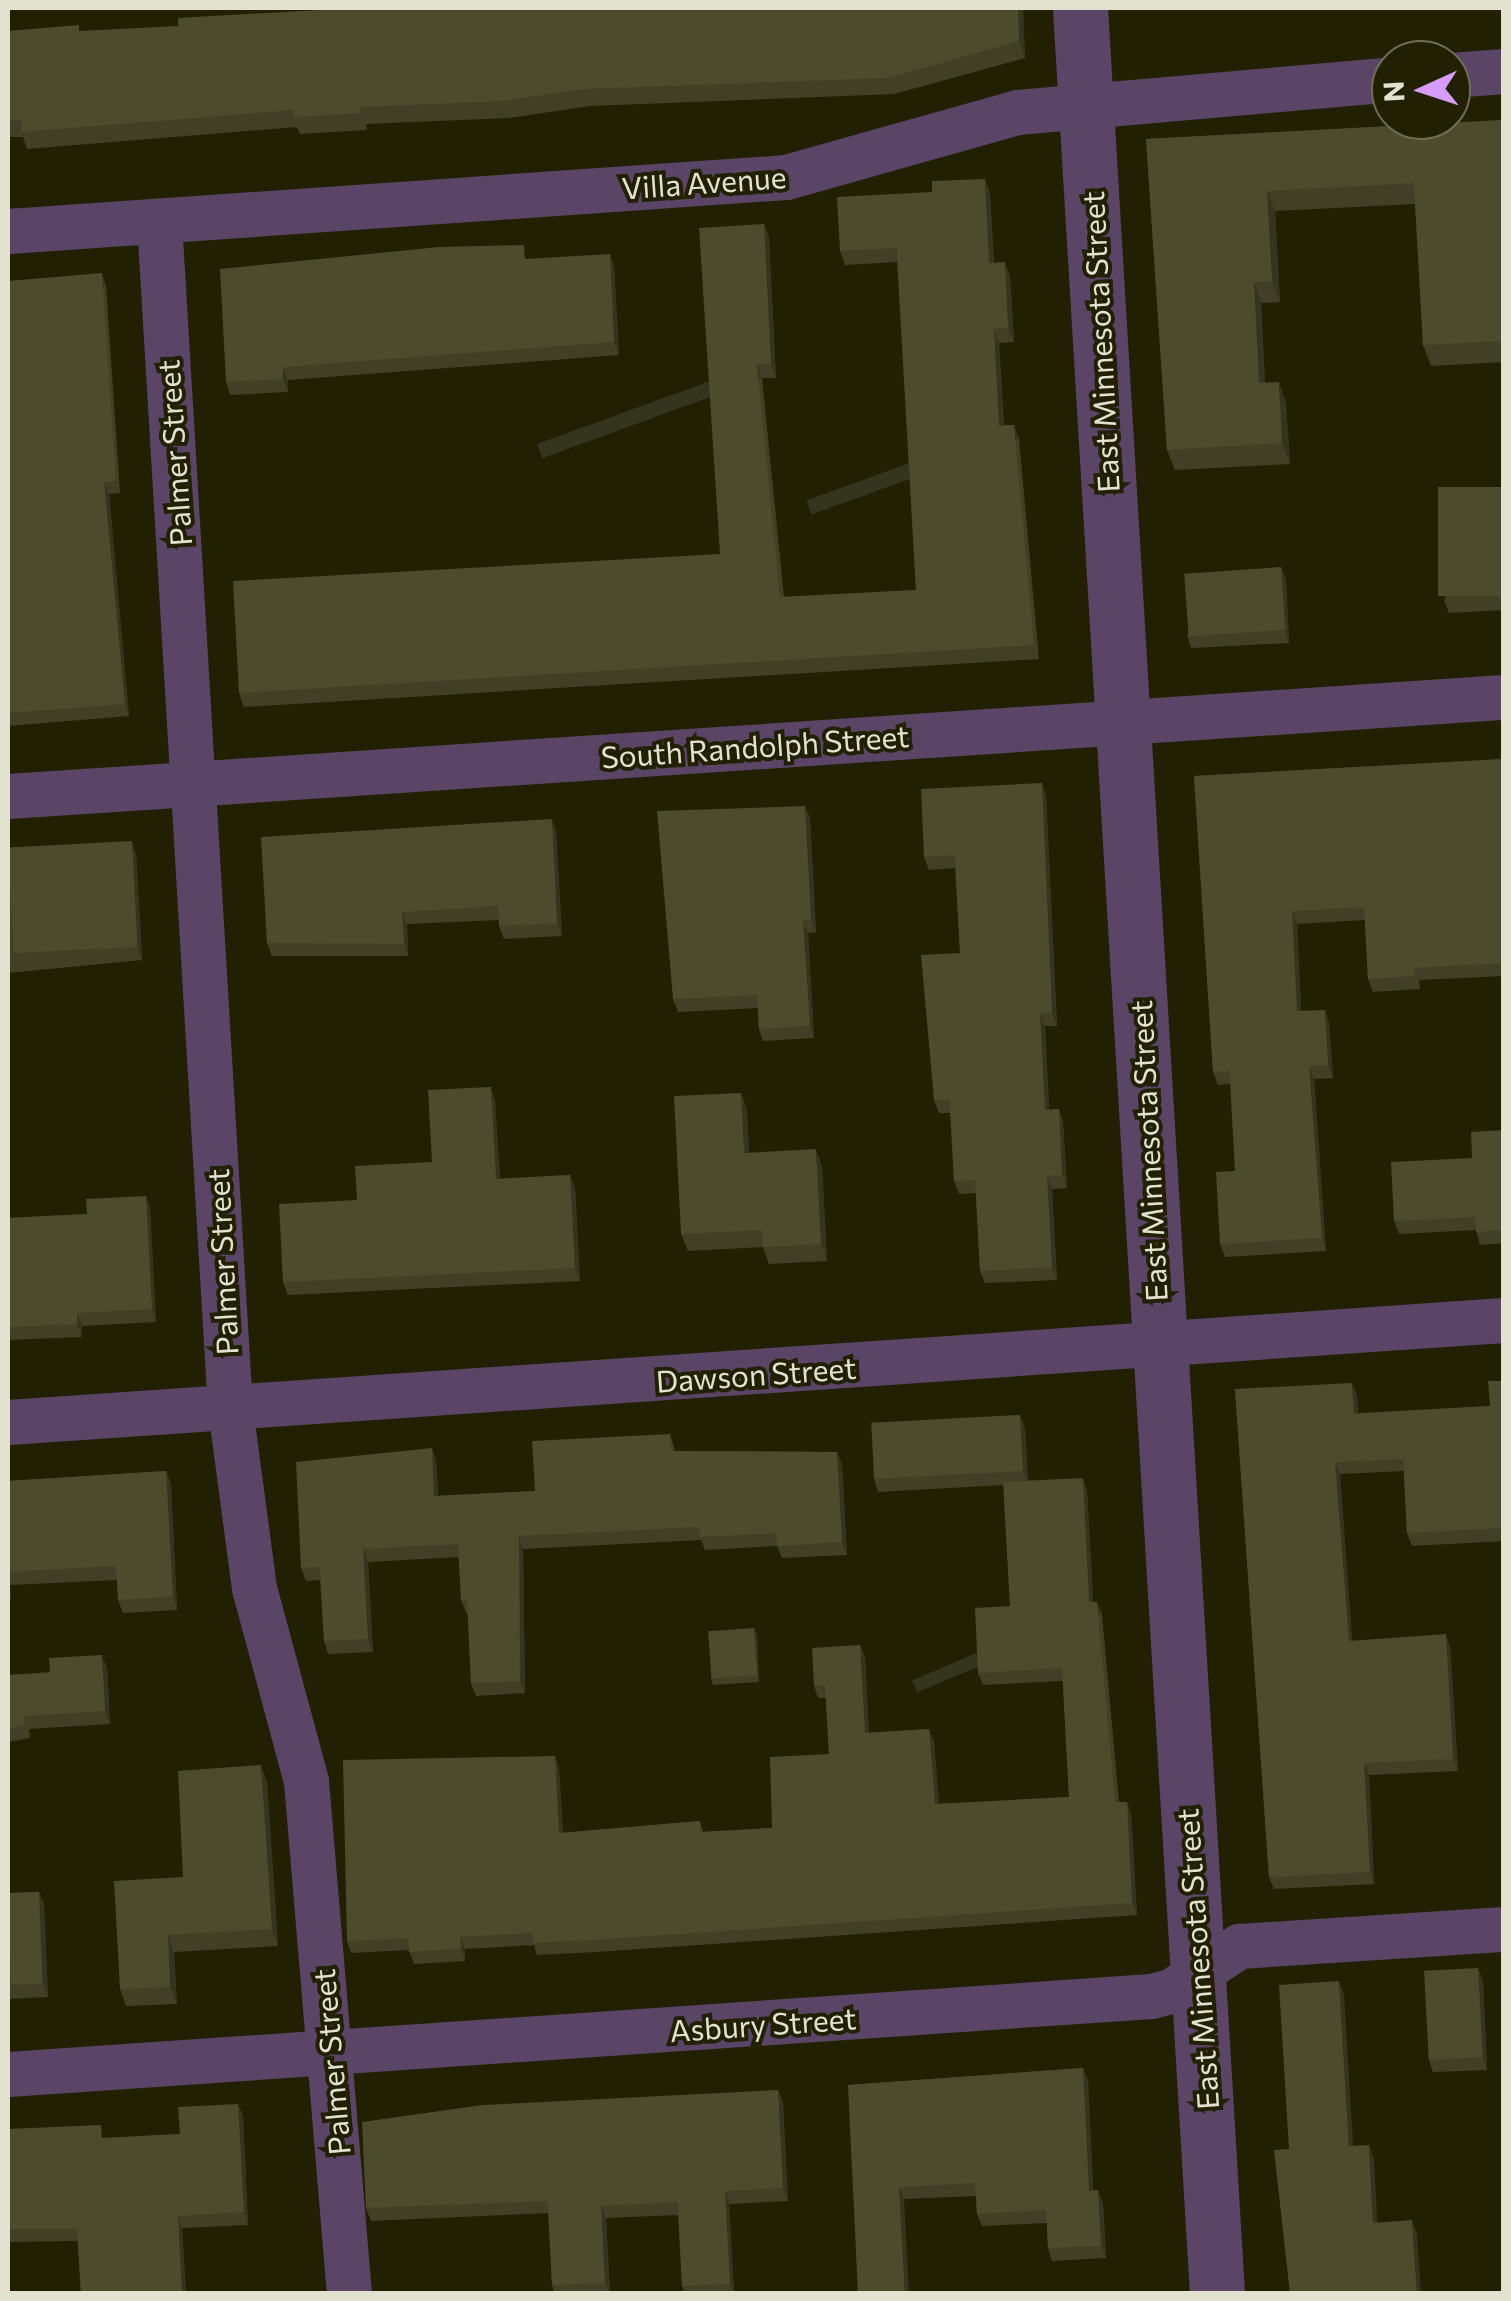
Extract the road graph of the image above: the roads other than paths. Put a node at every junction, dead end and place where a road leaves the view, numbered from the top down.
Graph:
1 (1080, 8) edge
2 (1504, 71) edge
3 (1471, 73) edge
4 (1371, 81) edge
5 (1086, 103) junction
6 (159, 221) junction
7 (8, 231) edge
8 (1504, 697) edge
9 (1122, 722) junction
10 (194, 782) junction
11 (8, 796) edge
12 (1504, 1320) edge
13 (1159, 1344) junction
14 (230, 1408) junction
15 (8, 1422) edge
16 (1504, 1930) edge
17 (1199, 1970) junction
18 (332, 2055) junction
19 (8, 2074) edge
20 (349, 2294) edge
21 (1217, 2294) edge

1 - 5 street, East Minnesota Street
2 - 3 street
4 - 5 street, Villa Avenue
5 - 6 street, Villa Avenue
5 - 9 street, East Minnesota Street
6 - 7 street, Villa Avenue
6 - 10 street, Palmer Street
8 - 9 street, South Randolph Street
9 - 10 street, South Randolph Street
9 - 13 street, East Minnesota Street
10 - 11 street, South Randolph Street
10 - 14 street, Palmer Street
12 - 13 street, Dawson Street
13 - 14 street, Dawson Street
13 - 17 street, East Minnesota Street
14 - 15 street, Dawson Street
14 - 18 street, Palmer Street
16 - 17 street, Asbury Street
17 - 18 street, Asbury Street
17 - 21 street, East Minnesota Street
18 - 19 street, Asbury Street
18 - 20 street, Palmer Street

